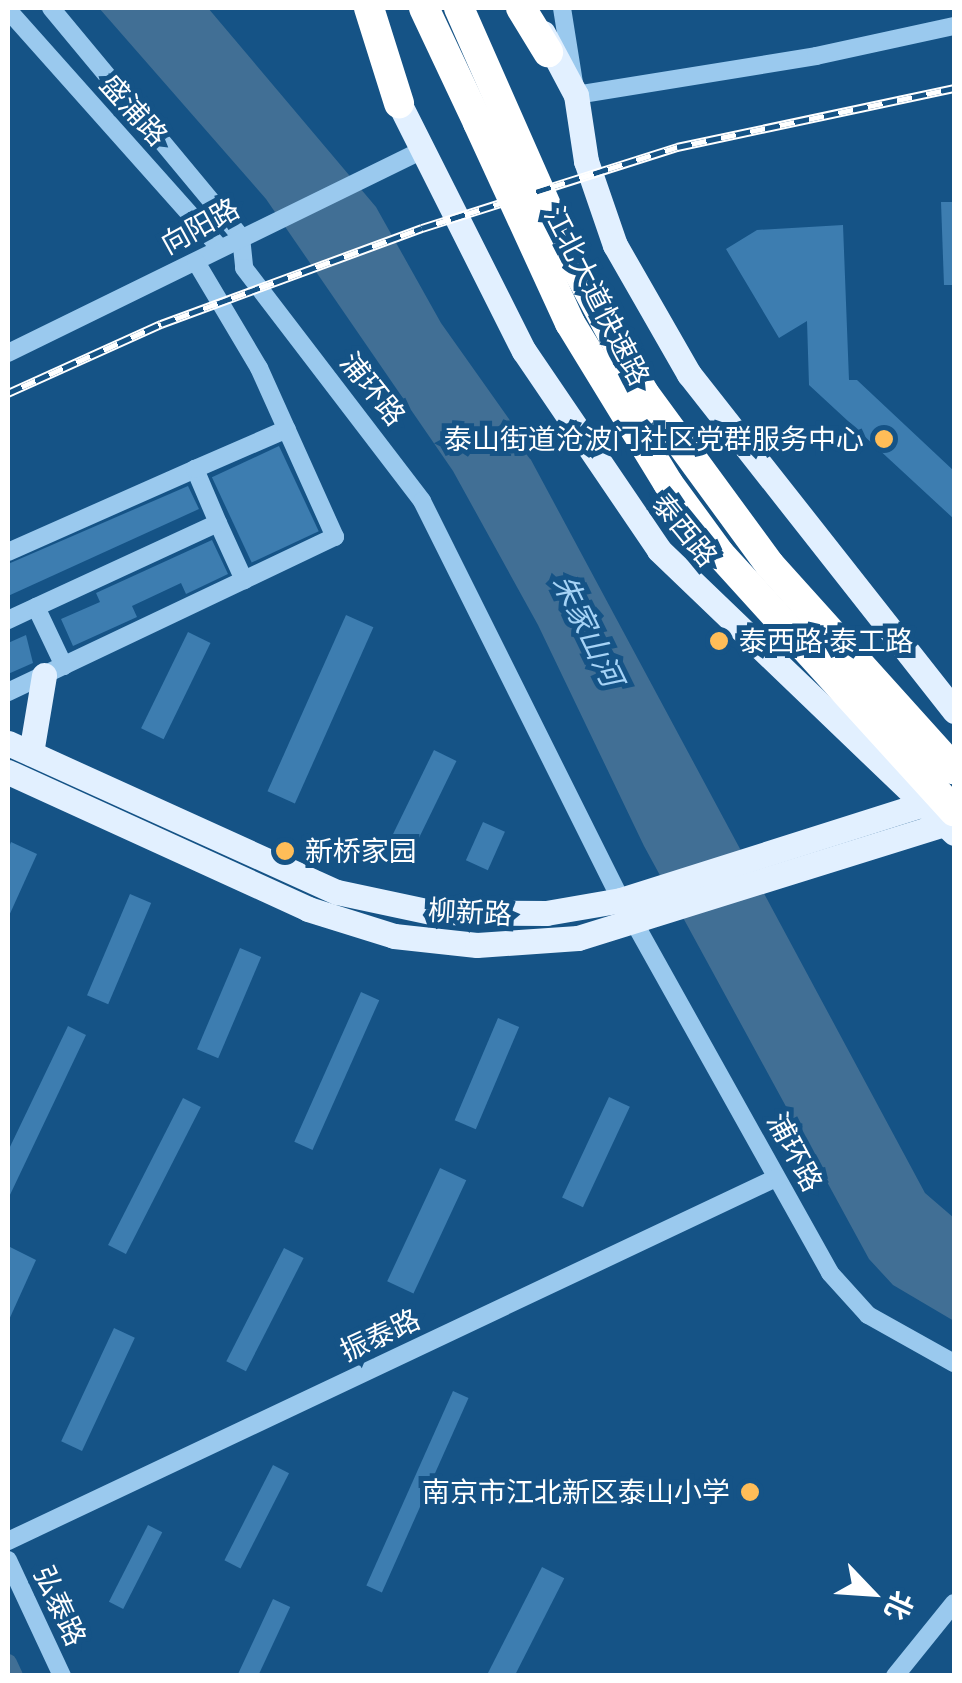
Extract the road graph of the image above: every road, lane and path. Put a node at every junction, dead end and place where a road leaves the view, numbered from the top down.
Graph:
1 (51, 8) edge
2 (353, 8) edge
3 (369, 8) edge
4 (424, 8) edge
5 (459, 8) edge
6 (521, 8) edge
7 (535, 8) edge
8 (562, 8) edge
9 (8, 10) edge
10 (954, 26) edge
11 (548, 52) junction
12 (576, 95) junction
13 (399, 103) junction
14 (420, 151) junction
15 (241, 237) junction
16 (218, 247) junction
17 (196, 262) junction
18 (8, 353) edge
19 (287, 429) junction
20 (195, 469) junction
21 (218, 523) junction
22 (8, 552) edge
23 (244, 580) junction
24 (36, 607) junction
25 (8, 620) edge
26 (54, 670) junction
27 (8, 692) edge
28 (954, 711) edge
29 (20, 748) edge
30 (954, 769) edge
31 (8, 772) edge
32 (954, 795) edge
33 (947, 818) edge
34 (628, 911) junction
35 (776, 1178) junction
36 (954, 1363) edge
37 (8, 1542) edge
38 (8, 1560) edge
39 (954, 1603) edge
40 (62, 1676) edge
41 (895, 1676) edge

1 - 15 street, 浦环路
2 - 13 main road, 泰西路
3 - 13 highway
4 - 33 highway, 江北大道快速路, bridge
5 - 30 highway, 江北大道快速路
6 - 11 highway
7 - 11 main road
8 - 12 street
9 - 16 street, 盛浦路
10 - 12 street
11 - 12 main road
12 - 28 main road
13 - 14 main road, 泰西路
14 - 15 street, 向阳路
14 - 33 main road, 泰西路
15 - 16 street, 向阳路
15 - 34 street, 浦环路
16 - 17 street, 向阳路
17 - 18 street, 向阳路
17 - 19 street
19 - 20 street
19 - 23 street
20 - 21 street
20 - 22 street
21 - 23 street
21 - 24 street
23 - 26 street
24 - 25 street
24 - 26 street
26 - 27 street
26 - 29 main road
29 - 34 main road, 柳新路
31 - 34 main road, 柳新路
32 - 33 main road, 柳新路
33 - 34 main road, 柳新路
34 - 35 street, 浦环路
35 - 36 street, 浦环路
35 - 37 street, 振泰路
38 - 40 street, 弘泰路
39 - 41 street

